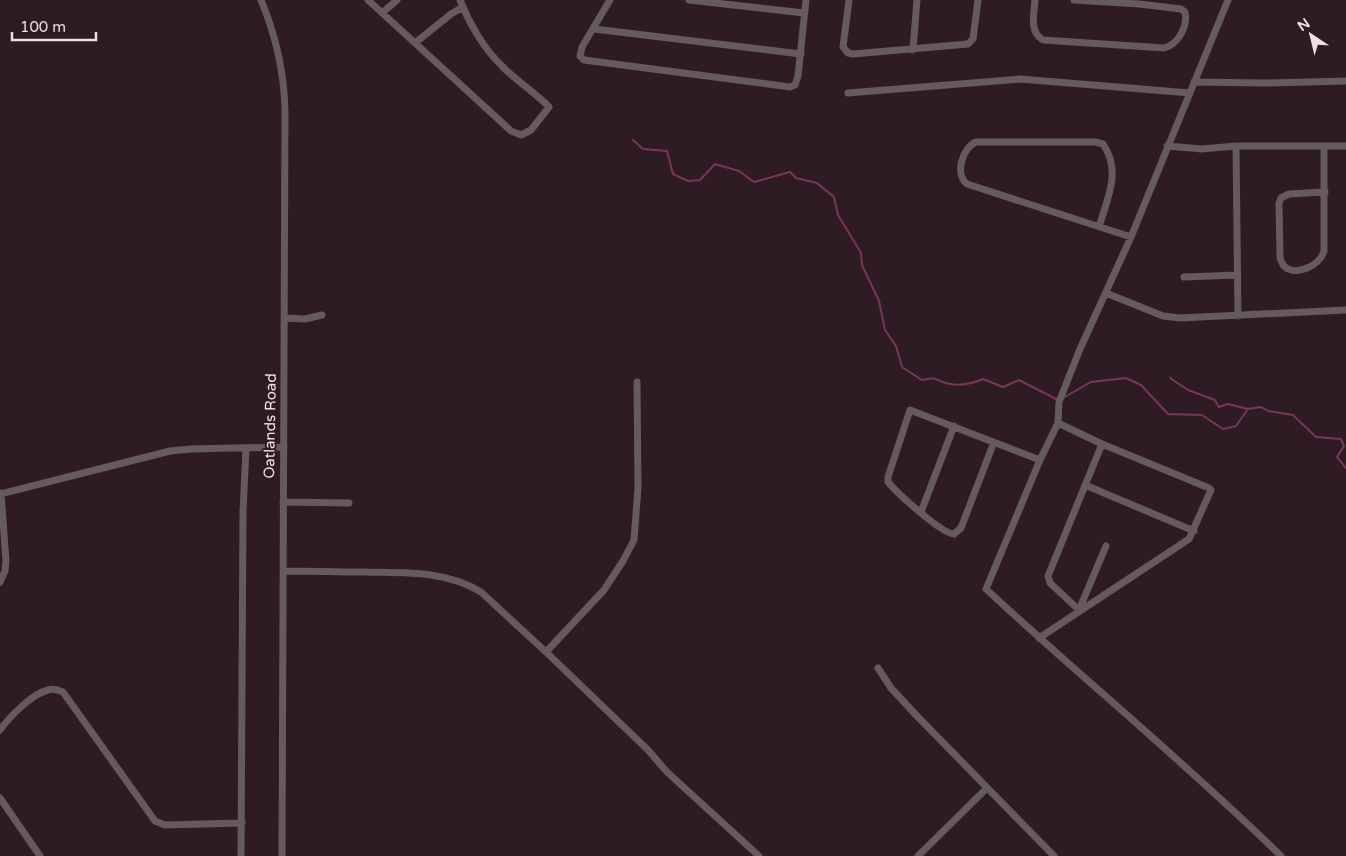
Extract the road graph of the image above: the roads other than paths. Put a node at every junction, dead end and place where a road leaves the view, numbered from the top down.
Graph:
1 (260, 0) edge
2 (368, 0) edge
3 (397, 0) edge
4 (610, 0) edge
5 (689, 0) edge
6 (806, 0) edge
7 (849, 0) edge
8 (918, 0) edge
9 (978, 0) edge
10 (1035, 0) edge
11 (1074, 0) edge
12 (1228, 0) edge
13 (1139, 2) edge
14 (462, 4) edge
15 (382, 12) junction
16 (804, 13) junction
17 (594, 29) junction
18 (415, 44) junction
19 (913, 50) junction
20 (801, 54) junction
21 (1346, 81) edge
22 (1194, 82) junction
23 (848, 93) dead end
24 (1190, 93) junction
25 (1167, 146) junction
26 (1236, 146) junction
27 (1324, 146) junction
28 (1346, 146) edge
29 (1325, 192) junction
30 (1099, 227) junction
31 (1131, 236) junction
32 (1238, 275) junction
33 (1184, 277) dead end
34 (1106, 293) junction
35 (1346, 310) edge
36 (322, 315) dead end
37 (1238, 316) junction
38 (285, 318) junction
39 (637, 382) dead end
40 (1058, 423) junction
41 (954, 426) junction
42 (994, 442) junction
43 (1102, 444) junction
44 (284, 447) junction
45 (246, 449) junction
46 (1040, 460) junction
47 (1085, 485) junction
48 (1, 494) edge
49 (282, 502) junction
50 (349, 503) dead end
51 (921, 512) junction
52 (1194, 531) junction
53 (1106, 546) dead end
54 (283, 571) junction
55 (0, 582) edge
56 (1079, 610) junction
57 (1039, 638) junction
58 (546, 652) junction
59 (878, 668) dead end
60 (0, 730) edge
61 (986, 788) junction
62 (0, 798) edge
63 (242, 824) junction
64 (40, 856) edge
65 (241, 856) edge
66 (282, 856) edge
67 (759, 856) edge
68 (918, 856) edge
69 (1054, 856) edge
70 (1281, 856) edge

1 - 38 street, Oatlands Road
2 - 15 street
3 - 15 street
4 - 17 street
5 - 16 street
6 - 16 street
7 - 19 street
8 - 19 street
9 - 19 street
10 - 13 street
11 - 13 street
12 - 22 street
14 - 18 street
14 - 18 street
15 - 18 street
16 - 20 street
17 - 20 street
17 - 20 street
21 - 22 street
22 - 24 street
23 - 24 street
24 - 25 street
25 - 26 street
25 - 31 street
26 - 27 street
26 - 32 street
27 - 28 street
27 - 29 street
29 - 29 street
30 - 30 street
30 - 31 street
31 - 34 street
32 - 33 street
32 - 37 street
34 - 37 street
34 - 40 street
35 - 37 street
36 - 38 street
38 - 44 street, Oatlands Road
39 - 58 street
40 - 43 street
40 - 46 street
41 - 42 street
41 - 51 street
41 - 51 street
42 - 46 street
42 - 51 street
43 - 47 street
43 - 52 street
44 - 45 street
44 - 49 street, Oatlands Road
45 - 48 street
45 - 63 street
46 - 57 street
47 - 52 street
47 - 56 street
48 - 55 street
49 - 50 street
49 - 54 street, Oatlands Road
52 - 56 street
53 - 56 street
54 - 58 street
54 - 66 street, Oatlands Road
56 - 57 street
57 - 70 street
58 - 67 street
59 - 61 street
60 - 63 street
61 - 68 street
61 - 69 street
62 - 64 street
63 - 65 street

